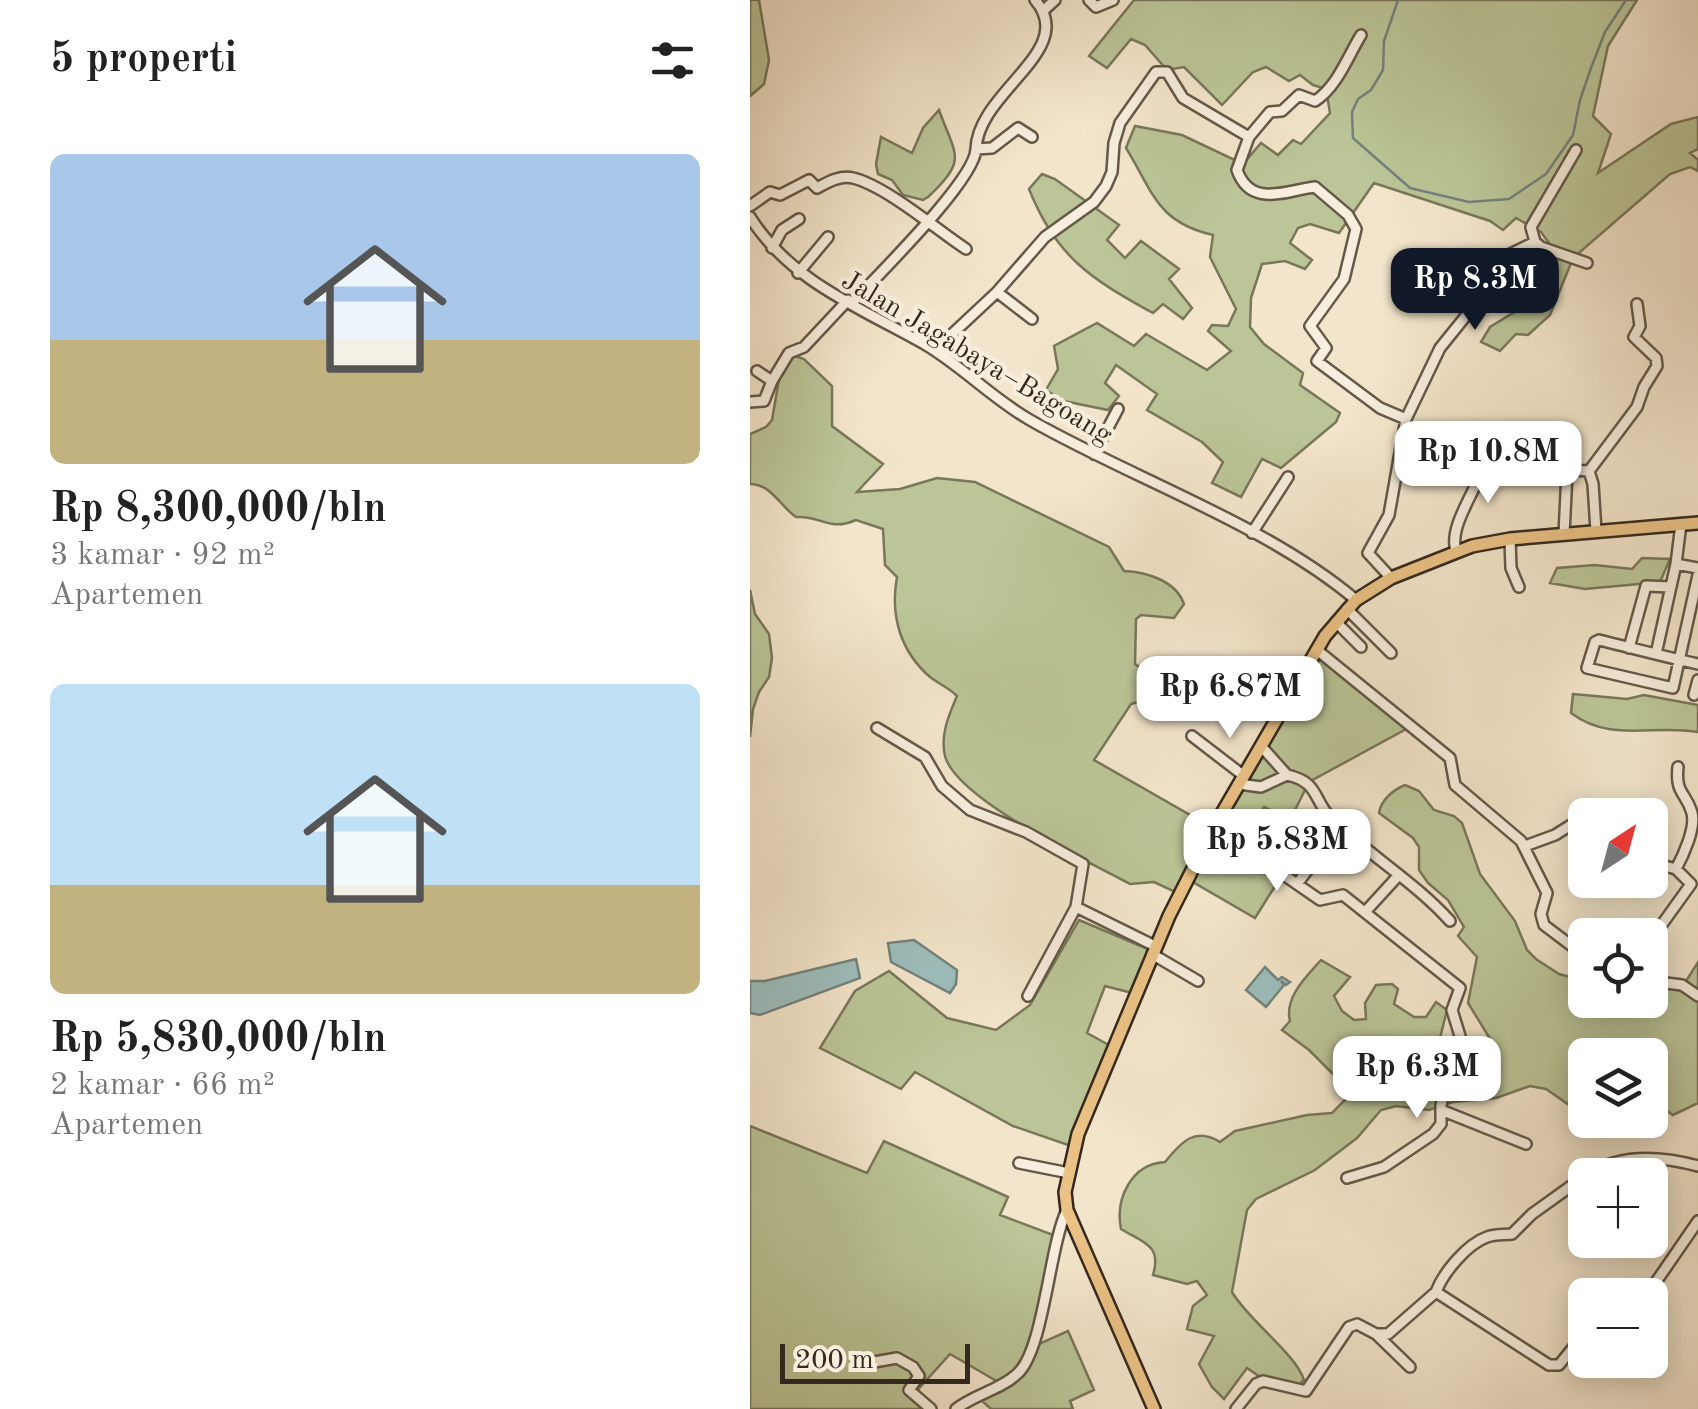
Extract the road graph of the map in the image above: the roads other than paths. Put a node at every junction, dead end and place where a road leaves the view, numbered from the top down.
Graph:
1 (1035, 0) edge
2 (1055, 0) edge
3 (1089, 0) edge
4 (1113, 0) edge
5 (1044, 11) junction
6 (1361, 36) dead end
7 (1249, 137) junction
8 (1032, 138) dead end
9 (976, 149) junction
10 (1576, 150) dead end
11 (750, 206) edge
12 (750, 218) edge
13 (800, 219) dead end
14 (927, 221) junction
15 (828, 237) dead end
16 (1535, 242) junction
17 (772, 248) junction
18 (966, 249) dead end
19 (1587, 263) dead end
20 (798, 273) junction
21 (996, 292) junction
22 (850, 301) junction
23 (1637, 304) dead end
24 (1032, 319) dead end
25 (935, 350) junction
26 (757, 371) dead end
27 (772, 381) junction
28 (750, 402) edge
29 (1118, 409) dead end
30 (1406, 419) junction
31 (1094, 454) junction
32 (1496, 465) dead end
33 (1589, 471) junction
34 (1288, 476) dead end
35 (1681, 524) junction
36 (1698, 524) edge
37 (1596, 531) junction
38 (1252, 533) junction
39 (1564, 534) junction
40 (1510, 539) junction
41 (1456, 551) junction
42 (1676, 564) junction
43 (1698, 572) edge
44 (1391, 578) junction
45 (1519, 586) dead end
46 (1671, 587) junction
47 (1352, 604) junction
48 (1336, 622) junction
49 (1361, 646) dead end
50 (1629, 648) junction
51 (1317, 650) junction
52 (1390, 653) dead end
53 (1656, 654) junction
54 (1680, 660) junction
55 (1698, 664) edge
56 (1698, 680) edge
57 (1694, 695) dead end
58 (878, 728) dead end
59 (1192, 736) dead end
60 (1261, 746) junction
61 (1678, 767) dead end
62 (1287, 775) junction
63 (1242, 780) junction
64 (1341, 826) junction
65 (1214, 827) junction
66 (1568, 827) edge
67 (1525, 846) junction
68 (1668, 867) edge
69 (1676, 869) junction
70 (1398, 876) junction
71 (1297, 884) junction
72 (1076, 907) junction
73 (1366, 911) junction
74 (1667, 918) edge
75 (1450, 920) dead end
76 (1568, 943) edge
77 (1154, 950) junction
78 (1198, 981) dead end
79 (1668, 984) edge
80 (1028, 996) dead end
81 (1698, 996) edge
82 (1441, 1110) junction
83 (1526, 1144) dead end
84 (1668, 1160) edge
85 (1019, 1162) dead end
86 (1698, 1166) edge
87 (1069, 1172) junction
88 (1348, 1178) dead end
89 (1568, 1189) edge
90 (1066, 1210) junction
91 (1698, 1221) edge
92 (1659, 1278) edge
93 (1436, 1292) junction
94 (1376, 1334) junction
95 (1568, 1354) edge
96 (874, 1362) dead end
97 (1410, 1367) dead end
98 (931, 1409) edge
99 (956, 1409) edge
100 (1154, 1409) edge
101 (1236, 1409) edge

1 - 5 street
2 - 5 street
3 - 4 street
5 - 9 street
6 - 7 street
7 - 21 street
7 - 30 street
8 - 9 street
9 - 14 street
10 - 16 street
11 - 14 street
12 - 17 street, Jalan Jagabaya–Bagoang
13 - 17 street
14 - 18 street
14 - 22 street
15 - 20 street
16 - 19 street
16 - 30 street
17 - 20 street, Jalan Jagabaya–Bagoang
20 - 22 street, Jalan Jagabaya–Bagoang
21 - 24 street
21 - 25 street
22 - 25 street, Jalan Jagabaya–Bagoang
22 - 27 street
23 - 33 street
25 - 31 street, Jalan Jagabaya–Bagoang
26 - 27 street
27 - 28 street
29 - 31 street
30 - 44 street
31 - 38 street, Jalan Jagabaya–Bagoang
32 - 41 street
33 - 37 street
33 - 39 street
34 - 38 street
35 - 36 main road
35 - 37 main road
35 - 42 street
37 - 39 main road
38 - 47 street, Jalan Jagabaya–Bagoang
39 - 40 main road
40 - 41 main road
40 - 45 street
41 - 44 main road
42 - 43 street
42 - 46 street
43 - 54 street
44 - 47 main road
46 - 50 street
46 - 53 street
47 - 48 main road
47 - 52 street, Jalan Jagabaya–Bagoang
48 - 49 street
48 - 51 main road
50 - 53 street
50 - 54 street
51 - 60 main road
51 - 67 street
53 - 54 street
54 - 55 street
56 - 57 street
58 - 72 street
59 - 63 street
60 - 62 street
60 - 63 main road
61 - 69 street
62 - 63 street
62 - 64 street
63 - 65 main road
64 - 70 street
64 - 71 street
65 - 71 street
65 - 77 main road
66 - 67 street
67 - 76 street
68 - 69 street
69 - 74 street
70 - 73 street
70 - 75 street
71 - 73 street
72 - 77 street
72 - 80 street
73 - 82 street
77 - 78 street
77 - 87 main road
79 - 81 street
82 - 83 street
82 - 88 street
84 - 86 street
85 - 87 street
87 - 90 main road
89 - 93 street
90 - 99 street
90 - 100 main road
91 - 92 street
93 - 94 street
93 - 95 street
94 - 97 street
94 - 101 street
96 - 98 street

